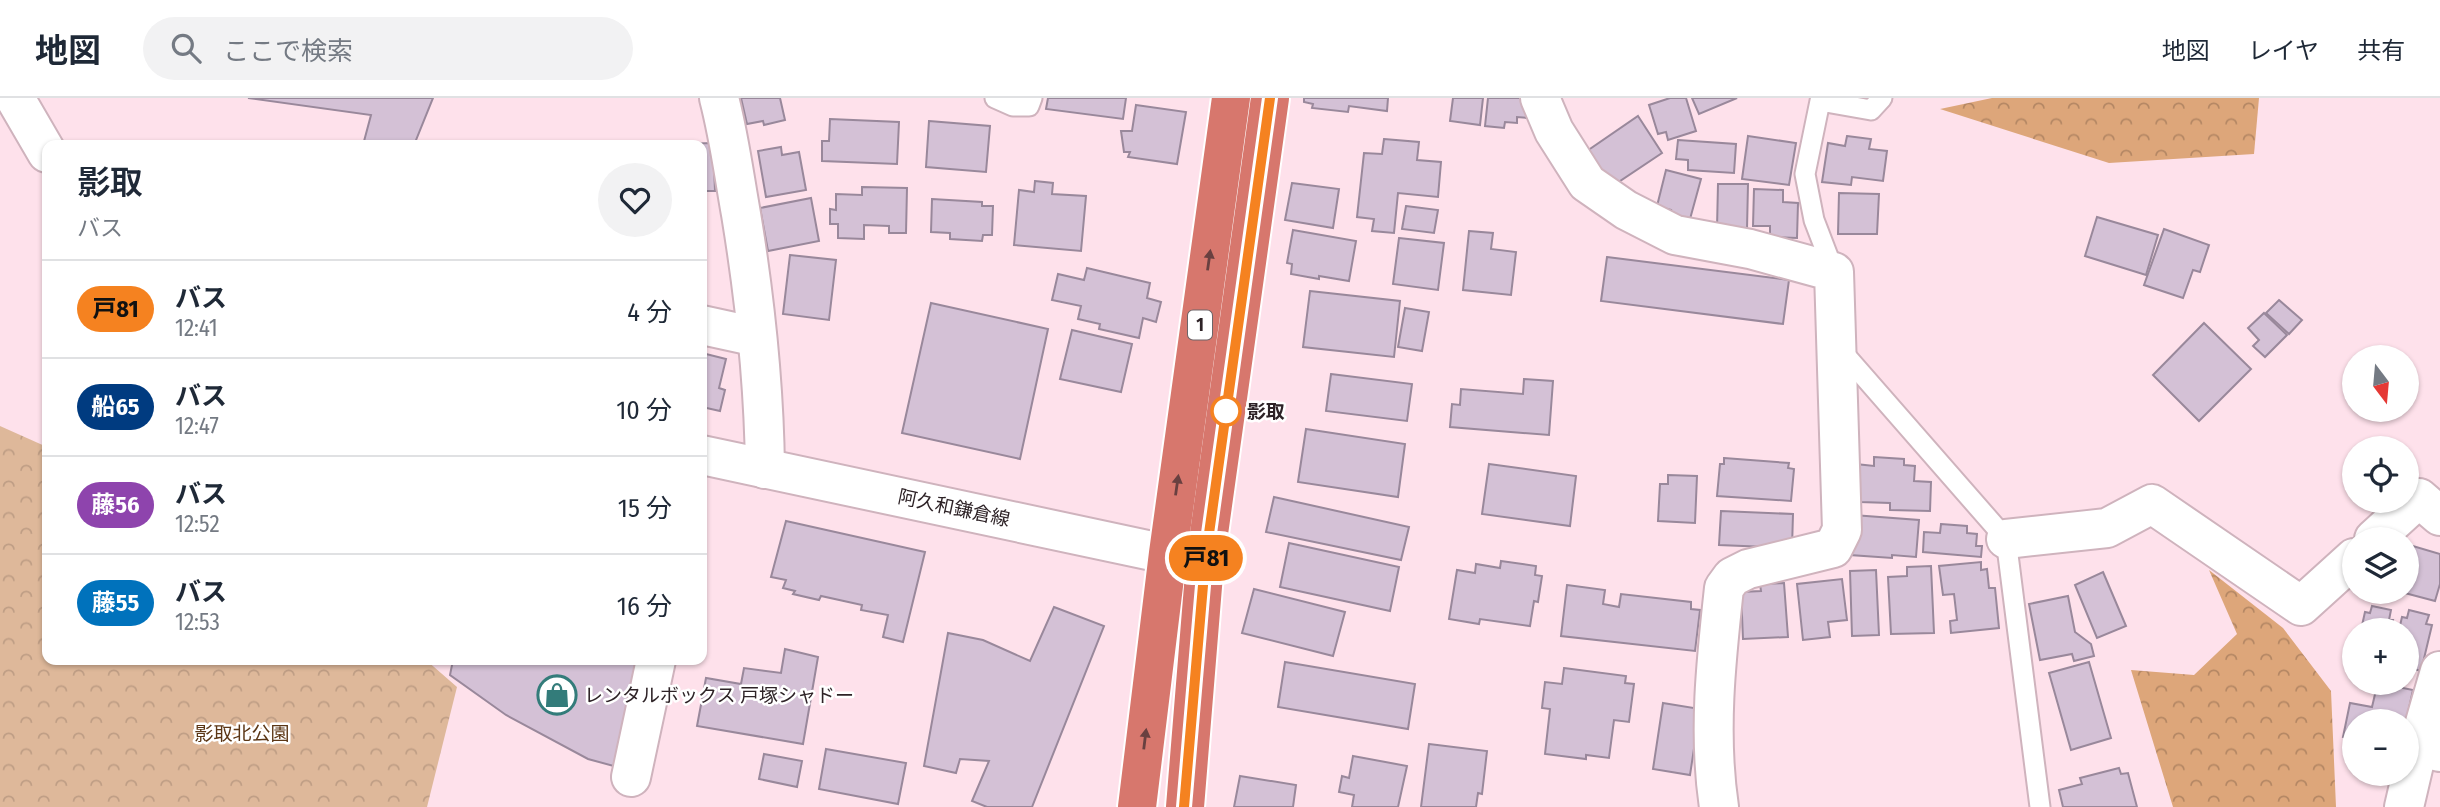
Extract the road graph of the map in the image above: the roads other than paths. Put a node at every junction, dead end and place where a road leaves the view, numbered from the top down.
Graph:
1 (15, 98) edge
2 (719, 98) edge
3 (995, 98) edge
4 (1032, 98) edge
5 (1231, 98) edge
6 (1269, 98) edge
7 (1540, 98) edge
8 (1882, 98) edge
9 (42, 144) edge
10 (1834, 272) junction
11 (707, 326) edge
12 (757, 337) junction
13 (1837, 345) junction
14 (707, 456) edge
15 (765, 470) junction
16 (2440, 516) edge
17 (2387, 527) edge
18 (2006, 540) junction
19 (1168, 552) junction
20 (1205, 562) junction
21 (2342, 569) edge
22 (655, 665) edge
23 (2440, 671) edge
24 (2429, 750) edge
25 (631, 777) dead end
26 (1137, 807) edge
27 (1185, 807) edge
28 (1719, 807) edge
29 (2040, 807) edge
30 (2404, 807) edge

1 - 9 street
2 - 12 street
3 - 4 lane
19 -> 5 highway, 1
6 - 20 highway, 1
7 - 10 street
8 - 10 lane
10 - 13 street
11 - 12 street
12 - 15 street
13 - 18 lane
13 - 28 street
14 - 15 street, 阿久和鎌倉線
15 - 19 street, 阿久和鎌倉線
16 - 17 street
18 - 21 street
18 - 29 lane
19 - 20 street, 阿久和鎌倉線
26 -> 19 highway, 1
20 - 27 highway, 1
22 - 25 street
23 - 24 street
24 - 30 street

